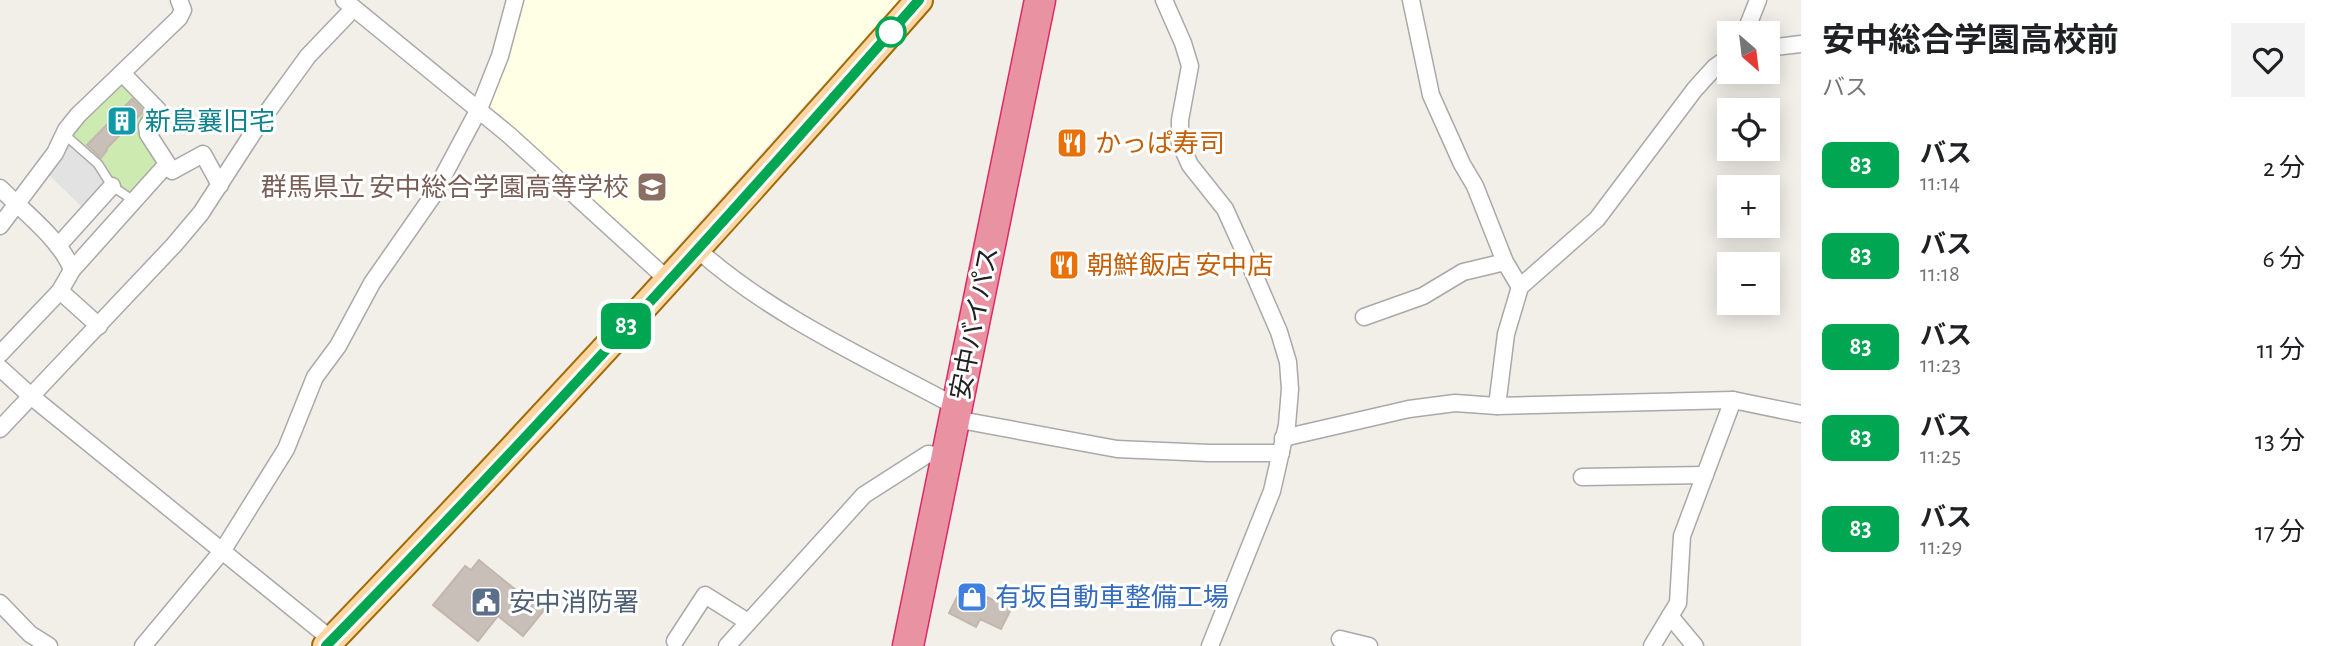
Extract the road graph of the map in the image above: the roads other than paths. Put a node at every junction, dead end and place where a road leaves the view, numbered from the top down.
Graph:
1 (178, 0) edge
2 (515, 0) edge
3 (919, 0) edge
4 (1040, 0) edge
5 (1164, 0) edge
6 (1411, 0) edge
7 (1758, 0) edge
8 (349, 5) edge
9 (1750, 21) edge
10 (1801, 44) edge
11 (1780, 47) edge
12 (1717, 65) edge
13 (121, 73) junction
14 (479, 109) junction
15 (64, 134) junction
16 (167, 164) junction
17 (220, 185) junction
18 (112, 186) junction
19 (0, 188) edge
20 (134, 201) junction
21 (17, 204) junction
22 (0, 226) edge
23 (58, 246) junction
24 (697, 249) junction
25 (1505, 262) junction
26 (72, 270) junction
27 (668, 280) junction
28 (1520, 287) junction
29 (60, 291) junction
30 (1364, 317) dead end
31 (99, 326) junction
32 (0, 354) edge
33 (0, 368) edge
34 (32, 397) junction
35 (1733, 400) junction
36 (1497, 406) junction
37 (956, 413) junction
38 (1801, 414) edge
39 (0, 429) edge
40 (1282, 445) junction
41 (947, 457) junction
42 (1705, 475) junction
43 (1582, 477) dead end
44 (223, 550) junction
45 (0, 603) edge
46 (1670, 617) junction
47 (748, 622) junction
48 (1340, 639) dead end
49 (675, 641) dead end
50 (329, 643) edge
51 (49, 646) edge
52 (143, 646) edge
53 (727, 646) edge
54 (908, 646) edge
55 (1210, 646) edge
56 (1369, 646) edge
57 (1652, 646) edge
58 (1695, 646) edge

1 - 13 street
2 - 14 street
3 - 24 main road
4 - 37 highway, 安中バイパス
5 - 40 street
6 - 25 street
7 - 9 street
8 - 14 street
8 - 17 street
10 - 11 street
12 - 28 street
13 - 15 street
13 - 16 street
14 - 27 street
14 - 44 street
15 - 18 lane
15 - 21 street
16 - 17 street
16 - 20 street
17 - 31 street
18 - 20 lane
18 - 23 street
19 - 21 street
20 - 26 street
21 - 22 street
21 - 23 street
23 - 26 street
24 - 27 main road
24 - 37 street
25 - 28 street
25 - 30 street
26 - 29 street
27 - 50 main road
28 - 36 street
29 - 31 street
29 - 32 street
31 - 34 street
33 - 34 street
34 - 39 street
34 - 44 street
35 - 36 street
35 - 38 street
35 - 42 street
36 - 40 street
37 - 40 street
37 - 41 highway, 安中バイパス
40 - 55 street
41 - 47 street
41 - 54 highway, 安中バイパス
42 - 43 street
42 - 46 street
44 - 50 street
44 - 52 street
45 - 51 street
46 - 57 street
46 - 58 street
47 - 49 street
47 - 53 street
48 - 56 street

